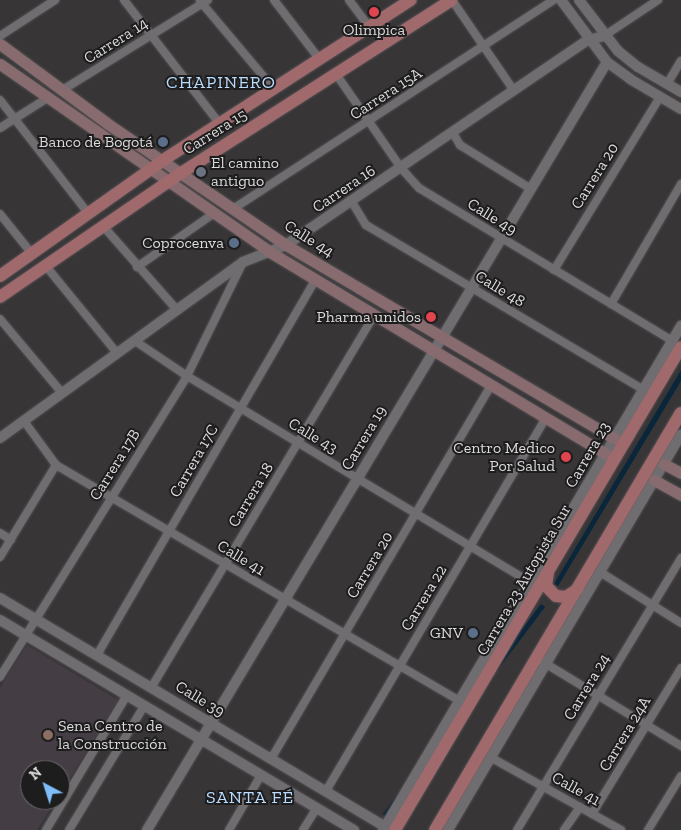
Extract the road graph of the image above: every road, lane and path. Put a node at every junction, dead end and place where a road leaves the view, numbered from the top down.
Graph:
1 (55, 0) edge
2 (124, 0) edge
3 (274, 0) edge
4 (349, 0) edge
5 (411, 0) edge
6 (451, 0) edge
7 (554, 0) edge
8 (562, 0) edge
9 (579, 0) edge
10 (658, 0) edge
11 (203, 1) edge
12 (370, 28) junction
13 (0, 36) edge
14 (150, 36) junction
15 (604, 36) junction
16 (588, 40) junction
17 (0, 44) edge
18 (483, 46) junction
19 (320, 60) junction
20 (681, 61) edge
21 (607, 62) junction
22 (0, 64) edge
23 (336, 74) junction
24 (667, 84) junction
25 (64, 89) junction
26 (274, 89) junction
27 (514, 91) junction
28 (681, 92) edge
29 (660, 97) junction
30 (46, 99) junction
31 (0, 100) edge
32 (681, 109) edge
33 (14, 118) junction
34 (369, 122) junction
35 (220, 124) junction
36 (0, 128) edge
37 (453, 133) junction
38 (163, 161) junction
39 (401, 168) junction
40 (149, 170) junction
41 (180, 173) junction
42 (167, 182) junction
43 (681, 184) edge
44 (531, 189) junction
45 (352, 202) junction
46 (233, 209) junction
47 (88, 213) junction
48 (0, 214) edge
49 (214, 214) junction
50 (103, 226) junction
51 (501, 239) junction
52 (286, 245) junction
53 (270, 252) junction
54 (32, 254) junction
55 (243, 262) junction
56 (45, 265) junction
57 (137, 267) junction
58 (554, 270) junction
59 (0, 276) edge
60 (315, 281) junction
61 (472, 288) junction
62 (0, 298) edge
63 (611, 304) junction
64 (177, 310) junction
65 (374, 315) junction
66 (0, 319) edge
67 (681, 326) edge
68 (442, 338) junction
69 (135, 341) junction
70 (679, 346) edge
71 (434, 351) junction
72 (117, 353) junction
73 (187, 376) junction
74 (491, 385) junction
75 (644, 390) junction
76 (62, 393) junction
77 (241, 409) junction
78 (636, 412) junction
79 (680, 417) edge
80 (546, 418) junction
81 (24, 421) junction
82 (2, 433) edge
83 (681, 435) edge
84 (615, 439) junction
85 (298, 443) junction
86 (606, 454) junction
87 (664, 464) junction
88 (56, 465) junction
89 (681, 473) edge
90 (358, 478) junction
91 (654, 480) junction
92 (588, 493) junction
93 (681, 495) edge
94 (112, 497) junction
95 (627, 507) junction
96 (416, 514) junction
97 (626, 527) junction
98 (169, 530) junction
99 (0, 533) edge
100 (620, 539) junction
101 (11, 540) junction
102 (470, 546) junction
103 (0, 557) edge
104 (598, 558) junction
105 (681, 558) edge
106 (225, 564) junction
107 (550, 566) junction
108 (600, 572) junction
109 (530, 582) junction
110 (581, 585) junction
111 (0, 598) edge
112 (285, 600) junction
113 (652, 605) junction
114 (36, 619) junction
115 (0, 620) edge
116 (681, 623) edge
117 (345, 634) junction
118 (26, 636) junction
119 (502, 638) junction
120 (96, 655) junction
121 (541, 661) junction
122 (400, 665) junction
123 (681, 668) edge
124 (0, 677) edge
125 (152, 688) junction
126 (127, 695) junction
127 (598, 695) junction
128 (460, 701) junction
129 (144, 706) junction
130 (210, 724) junction
131 (647, 725) junction
132 (202, 738) junction
133 (681, 746) edge
134 (490, 757) junction
135 (271, 759) junction
136 (261, 775) junction
137 (681, 776) edge
138 (543, 786) junction
139 (326, 792) junction
140 (580, 807) junction
141 (317, 808) junction
142 (592, 814) junction
143 (388, 829) edge
144 (46, 830) edge
145 (69, 830) edge
146 (147, 830) edge
147 (229, 830) edge
148 (303, 830) edge
149 (354, 830) edge
150 (435, 830) edge
151 (448, 830) edge
152 (517, 830) edge
153 (564, 830) edge
154 (621, 830) edge
155 (648, 830) edge

1 - 13 street
2 - 14 street
3 - 19 street
4 - 12 street
5 - 12 main road, Carrera 15
6 - 18 street
6 - 23 main road, Carrera 15
7 - 18 street, Carrera 15A
8 - 16 street
9 - 15 street
10 - 15 street, Carrera 16
11 - 14 street, Carrera 14
11 - 26 street
12 - 19 main road, Carrera 15
14 - 25 street, Carrera 14
14 - 35 street
15 - 16 street, Carrera 16
15 - 24 street
16 - 21 street
16 - 27 street, Carrera 16
17 - 25 main road, Calle 44
18 - 27 street
18 - 34 street, Carrera 15A
19 - 26 main road, Carrera 15
20 - 24 street
21 - 29 street
21 - 44 street, Carrera 19
22 - 30 main road, Calle 44
23 - 34 street, Calle 49
23 - 41 main road, Carrera 15
24 - 28 street
25 - 38 main road, Calle 44
26 - 35 main road, Carrera 15
27 - 37 street, Carrera 16
29 - 32 street
29 - 58 street, Carrera 20
30 - 33 street
30 - 40 main road, Calle 44
31 - 33 street
33 - 36 street
33 - 47 street
34 - 39 street, Calle 49
34 - 46 street, Carrera 15A
35 - 38 main road, Carrera 15
37 - 39 street, Carrera 16
37 - 44 street
38 - 40 main road, Carrera 15
38 - 41 main road, Calle 44
39 - 45 street, Carrera 16
39 - 51 street, Calle 49
40 - 42 main road, Calle 44
40 - 47 main road, Carrera 15
41 - 42 main road, Carrera 15
41 - 46 main road, Calle 44
42 - 49 main road, Calle 44
42 - 50 main road, Carrera 15
43 - 63 street
44 - 51 street, Carrera 19
45 - 52 street, Carrera 16
45 - 61 street, Calle 48
46 - 52 main road, Calle 44
47 - 54 main road, Carrera 15
48 - 54 street
49 - 53 main road, Calle 44
49 - 57 street
50 - 56 main road, Carrera 15
50 - 57 street
51 - 58 street, Calle 49
51 - 61 street, Carrera 19
52 - 53 street, Carrera 16
52 - 68 main road, Calle 44
53 - 55 street, Carrera 16
53 - 60 main road, Calle 44
54 - 59 main road, Carrera 15
55 - 64 street, Carrera 16
55 - 73 street, Carrera 17B
56 - 62 main road, Carrera 15
56 - 72 street
57 - 64 street
58 - 63 street, Calle 49
60 - 65 main road, Calle 44
60 - 77 street, Carrera 17C
61 - 68 street, Carrera 19
61 - 75 street, Calle 48
63 - 70 street, Calle 49
64 - 69 street, Carrera 16
65 - 71 main road, Calle 44
65 - 85 street, Carrera 18
66 - 76 street
67 - 70 street, Carrera 23
68 - 71 street, Carrera 19
68 - 84 main road, Calle 44
69 - 72 street, Carrera 16
69 - 73 street, Calle 43
70 - 75 street, Carrera 23
70 - 78 main road, Carrera 23 Autopista Sur
71 - 74 main road, Calle 44
71 - 90 street, Carrera 19
72 - 76 street, Carrera 16
73 - 77 street, Calle 43
73 - 94 street, Carrera 17B
74 - 80 main road, Calle 44
74 - 96 street, Carrera 20
75 - 78 street, Carrera 23
76 - 81 street, Carrera 16
77 - 85 street, Calle 43
77 - 98 street, Carrera 17C
78 - 84 street, Carrera 23
78 - 92 main road, Carrera 23 Autopista Sur
79 - 95 main road
80 - 86 main road, Calle 44
80 - 102 street, Carrera 22
81 - 82 street, Carrera 16
81 - 88 street, Calle 41
83 - 87 street
84 - 86 street, Carrera 23
85 - 90 street, Calle 43
85 - 106 street, Carrera 18
86 - 92 street, Carrera 23
87 - 89 main road
87 - 91 street
88 - 94 street, Calle 41
88 - 101 street
90 - 96 street, Calle 43
90 - 112 street, Carrera 19
91 - 93 main road
91 - 97 street
92 - 107 main road, Carrera 23 Autopista Sur
92 - 109 street, Carrera 23
94 - 98 street, Calle 41
94 - 114 street, Carrera 17B
95 - 97 main road
95 - 104 main road
96 - 102 street, Calle 43
96 - 117 street, Carrera 20
97 - 100 street
98 - 106 street, Calle 41
98 - 120 street, Carrera 17C
99 - 101 street
100 - 104 main road
100 - 108 street
101 - 103 street
102 - 109 street, Calle 43
102 - 122 street, Carrera 22
104 - 110 main road
105 - 113 street, Carrera 24
106 - 112 street, Calle 41
106 - 125 street, Carrera 18
107 - 110 main road
107 - 119 main road, Carrera 23 Autopista Sur
108 - 113 street
108 - 121 street
109 - 119 street, Carrera 23
110 - 121 main road
111 - 114 street, Calle 39
112 - 117 street, Calle 41
112 - 130 street, Carrera 19
113 - 116 street
113 - 127 street, Carrera 24
114 - 118 street, Carrera 17B
114 - 120 street, Calle 39
115 - 118 street
117 - 122 street, Calle 41
117 - 135 street, Carrera 20
118 - 124 street, Carrera 17B
118 - 126 street
119 - 128 street, Carrera 23
119 - 143 main road, Carrera 23 Autopista Sur
120 - 125 street, Calle 39
121 - 127 street
121 - 134 street
121 - 150 main road
122 - 128 street, Calle 41
122 - 139 street, Carrera 22
123 - 131 street, Carrera 24A
125 - 130 street, Calle 39
126 - 129 street
126 - 144 street
127 - 131 street
127 - 138 street, Carrera 24
128 - 143 street, Carrera 23
129 - 132 street
129 - 145 street
130 - 132 street, Carrera 19
130 - 135 street, Calle 39
131 - 133 street
131 - 142 street, Carrera 24A
132 - 136 street
132 - 146 street, Carrera 19
134 - 138 street, Calle 41
134 - 151 street
135 - 139 street, Calle 39
136 - 141 street
136 - 147 street
137 - 155 street
138 - 140 street, Calle 41
138 - 152 street, Carrera 24
139 - 143 street, Calle 39
140 - 142 street, Calle 41
140 - 153 street
141 - 148 street
141 - 149 street
142 - 154 street, Calle 41

